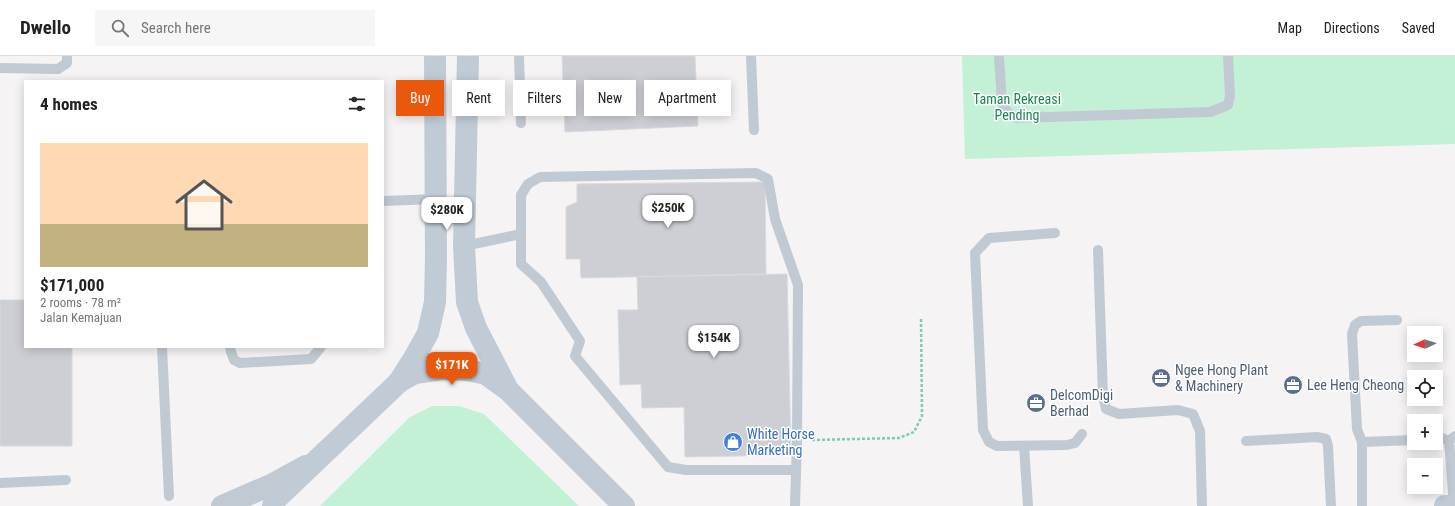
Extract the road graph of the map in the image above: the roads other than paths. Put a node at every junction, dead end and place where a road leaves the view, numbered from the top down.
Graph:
1 (67, 56) edge
2 (435, 56) edge
3 (468, 56) edge
4 (519, 56) edge
5 (751, 56) edge
6 (999, 56) edge
7 (1228, 56) edge
8 (0, 68) edge
9 (521, 123) dead end
10 (754, 130) dead end
11 (436, 199) junction
12 (384, 201) edge
13 (1055, 233) dead end
14 (521, 234) junction
15 (464, 246) junction
16 (1098, 250) dead end
17 (1397, 320) dead end
18 (162, 348) edge
19 (230, 348) edge
20 (320, 348) edge
21 (398, 382) junction
22 (508, 390) junction
23 (1082, 434) dead end
24 (1452, 438) edge
25 (1407, 440) edge
26 (1246, 441) dead end
27 (1362, 442) junction
28 (1024, 446) junction
29 (316, 461) junction
30 (796, 470) junction
31 (66, 480) dead end
32 (0, 483) edge
33 (169, 496) dead end
34 (618, 500) edge
35 (222, 506) edge
36 (273, 506) edge
37 (637, 506) edge
38 (795, 506) edge
39 (1028, 506) edge
40 (1202, 506) edge
41 (1331, 506) edge
42 (1362, 506) edge
43 (1445, 506) edge
44 (1454, 506) edge

1 - 8 lane
2 - 11 main road
3 - 15 main road
4 - 9 lane
5 - 10 lane
6 - 7 lane
11 - 12 lane
11 - 21 main road
13 - 28 lane
14 - 15 lane
14 - 30 lane
14 - 30 lane
15 - 22 main road
16 - 40 lane
17 - 27 lane
18 - 33 lane
19 - 20 lane
21 - 22 main road
21 - 29 main road
22 - 34 main road
23 - 28 lane
24 - 44 lane
25 - 27 lane
26 - 41 lane
27 - 42 lane
28 - 39 lane
29 - 35 street
29 - 36 main road
30 - 38 lane
31 - 32 lane
34 - 37 main road
43 - 44 main road

